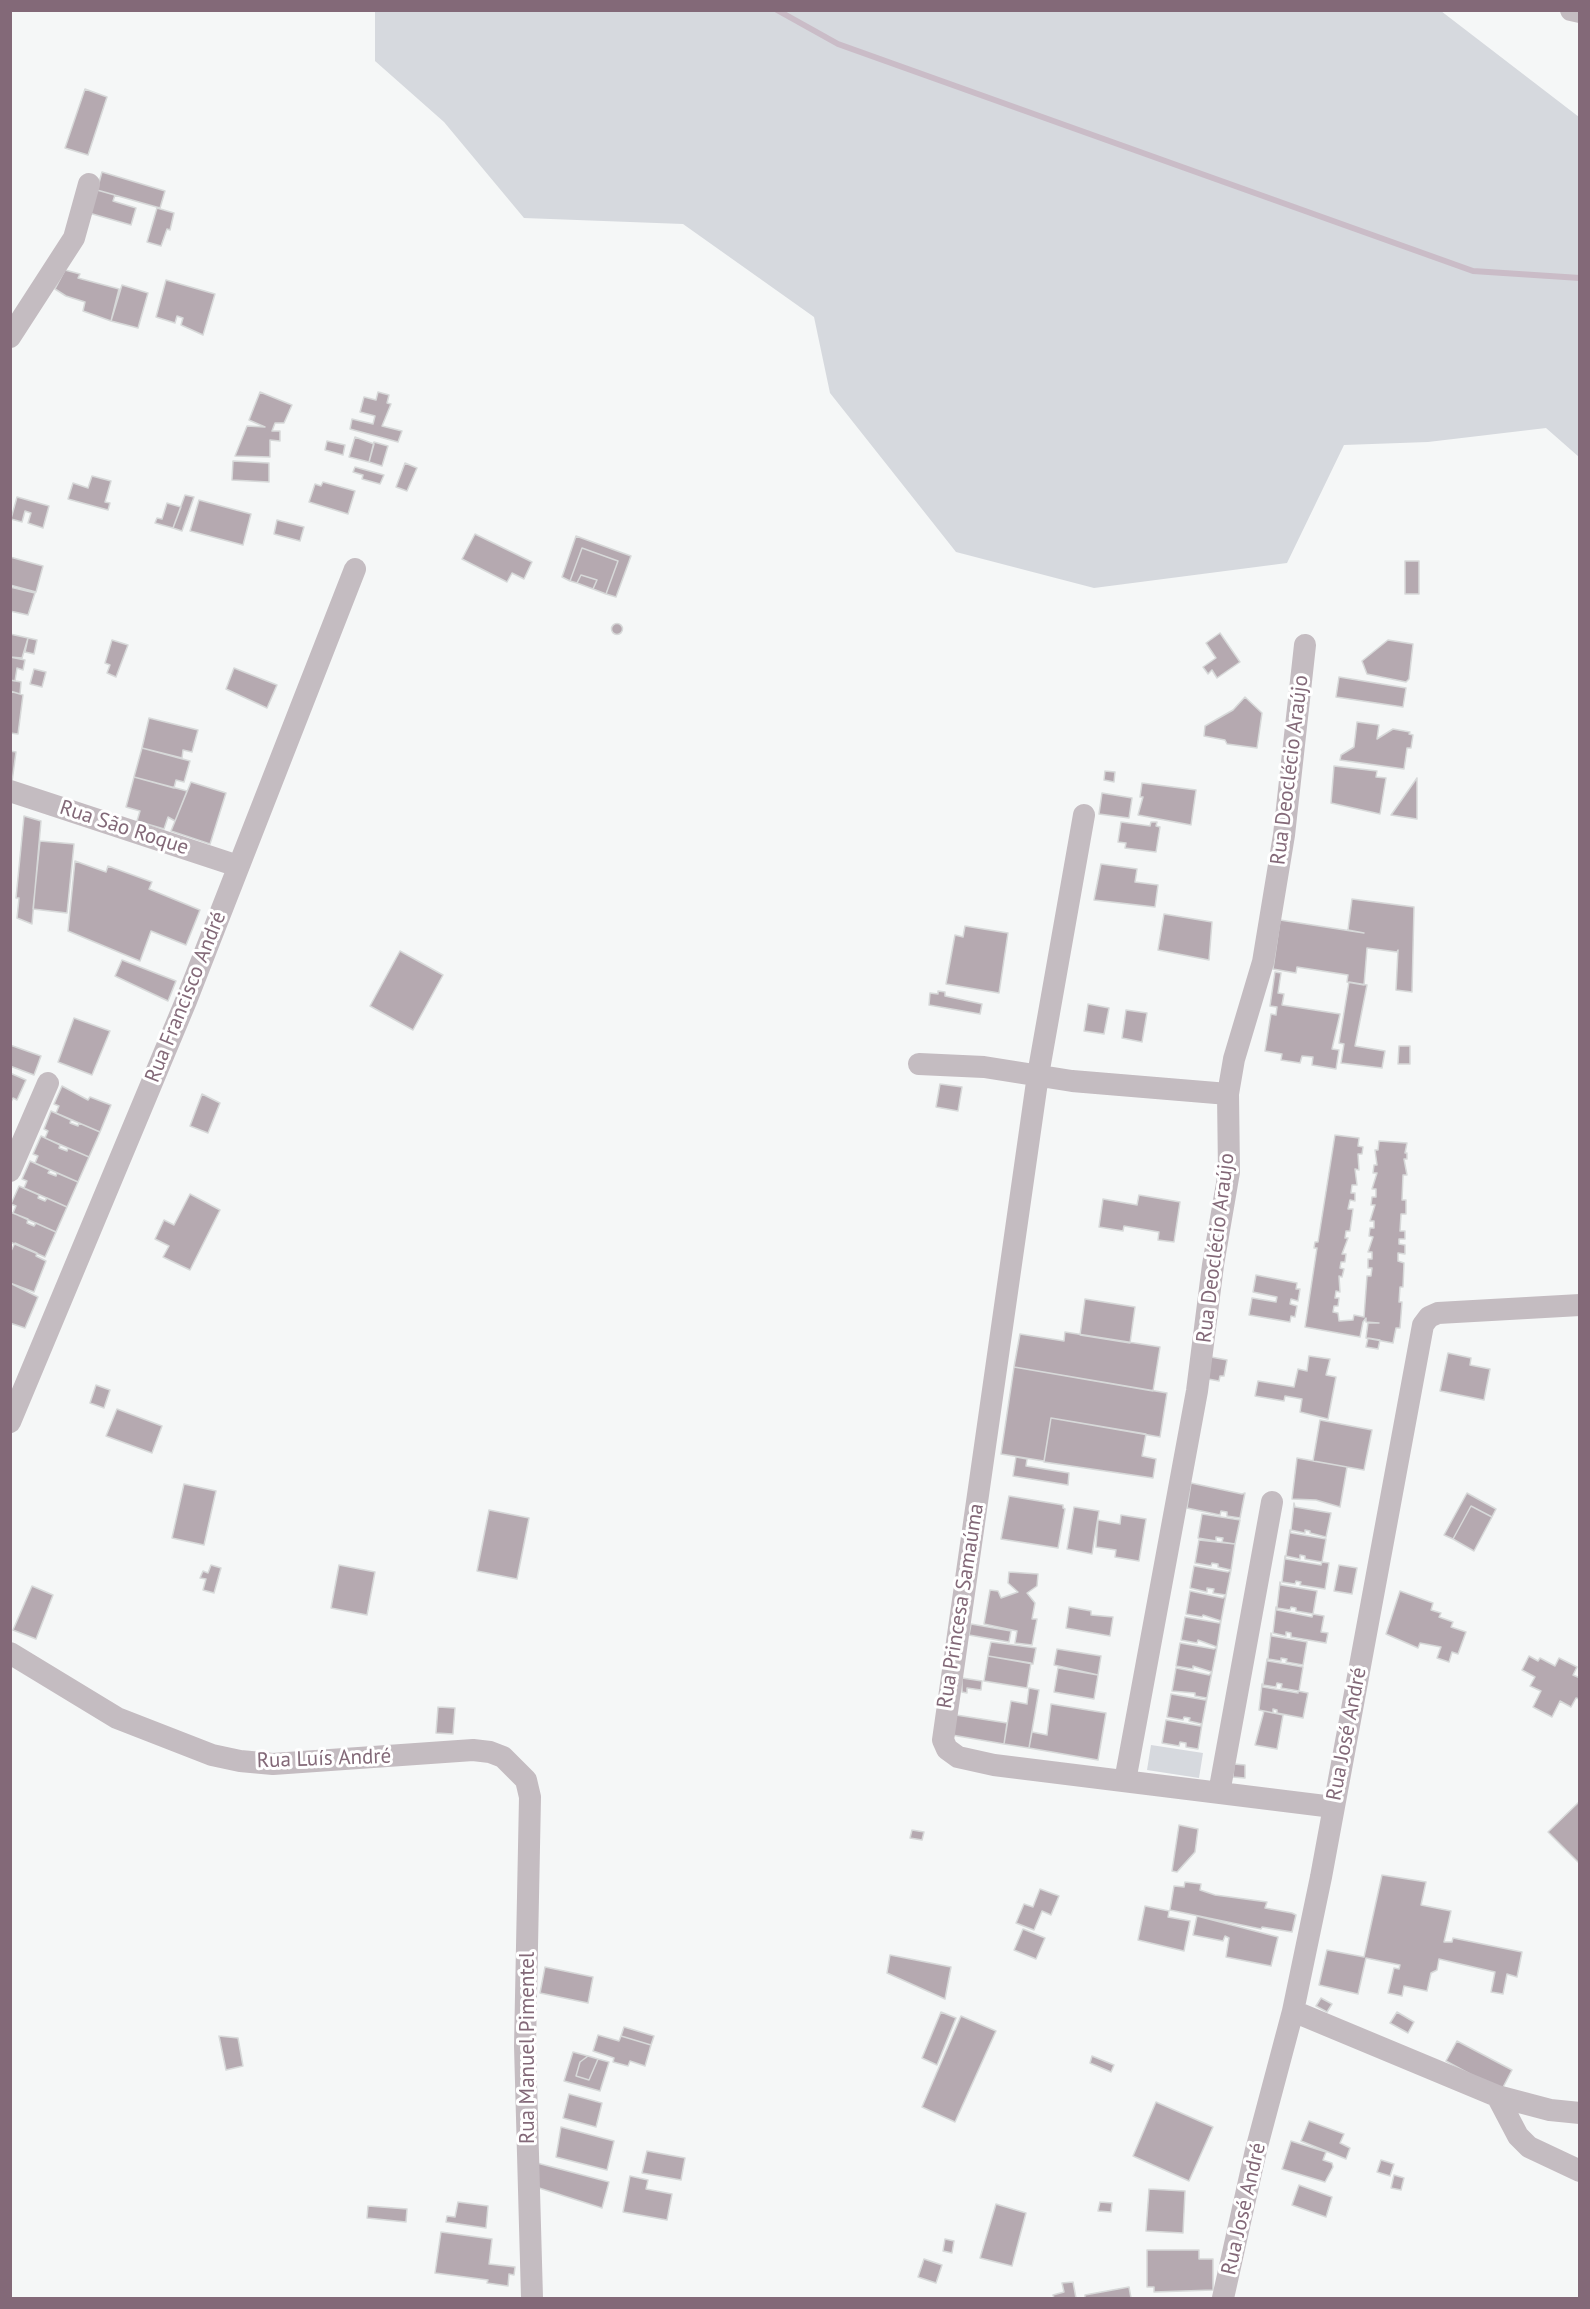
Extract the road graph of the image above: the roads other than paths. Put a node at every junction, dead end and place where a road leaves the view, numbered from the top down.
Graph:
1 (1570, 10) edge
2 (1580, 12) edge
3 (89, 184) dead end
4 (10, 337) edge
5 (355, 569) dead end
6 (1305, 645) dead end
7 (10, 791) edge
8 (1084, 815) dead end
9 (238, 866) junction
10 (919, 1064) dead end
11 (1038, 1075) junction
12 (48, 1083) dead end
13 (1228, 1094) junction
14 (13, 1157) edge
15 (1580, 1305) edge
16 (10, 1422) edge
17 (1272, 1502) dead end
18 (10, 1653) edge
19 (1125, 1781) junction
20 (1219, 1793) junction
21 (530, 1797) joint
22 (1333, 1807) junction
23 (1293, 2011) junction
24 (1497, 2096) junction
25 (1580, 2113) edge
26 (1580, 2171) edge
27 (532, 2298) edge
28 (1223, 2298) edge

1 - 2 street
3 - 4 street
5 - 9 street, Rua Francisco André
6 - 13 street, Rua Deoclécio Araújo
7 - 9 street, Rua São Roque
8 - 11 street, Rua Princesa Samaúma
9 - 16 street, Rua Francisco André
10 - 11 street
11 - 13 street
11 - 19 street, Rua Princesa Samaúma
12 - 14 street
13 - 19 street, Rua Deoclécio Araújo
15 - 22 street, Rua José André
17 - 20 street
18 - 21 street, Rua Luís André
19 - 20 street, Rua Princesa Samaúma
20 - 22 street, Rua Princesa Samaúma
21 - 27 street, Rua Manuel Pimentel
22 - 23 street, Rua José André
23 - 24 street
23 - 28 street, Rua José André
24 - 25 street
24 - 26 street

